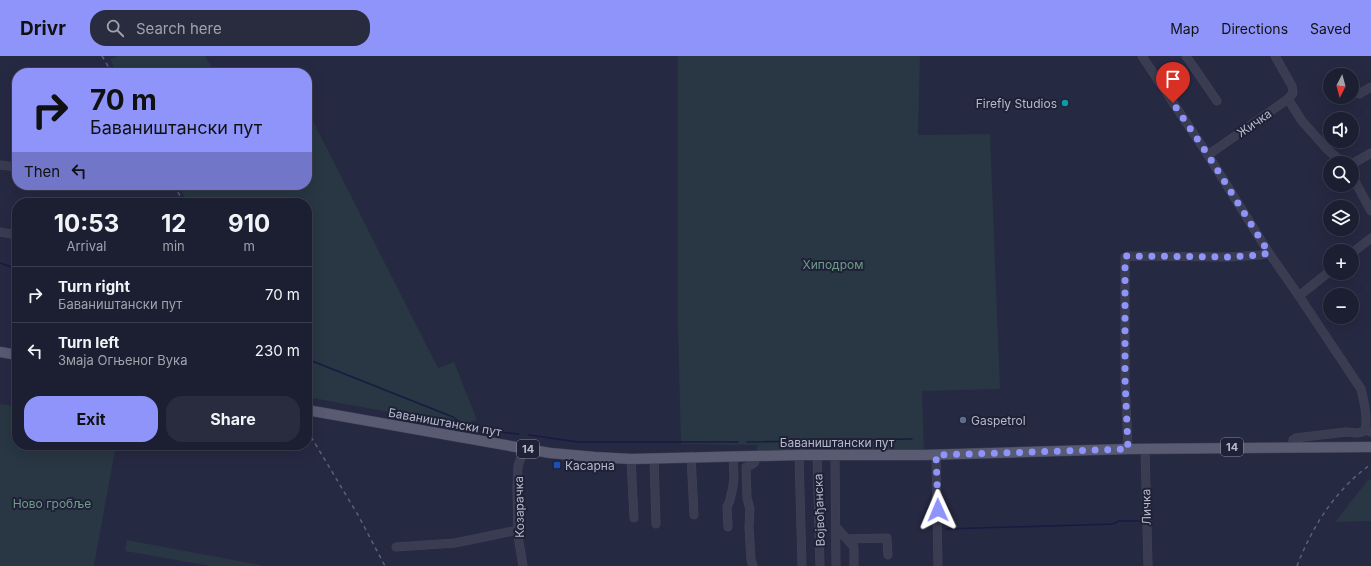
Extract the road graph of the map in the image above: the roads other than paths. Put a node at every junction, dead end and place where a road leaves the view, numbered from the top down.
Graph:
1 (1142, 56) edge
2 (1186, 56) edge
3 (1276, 56) edge
4 (1371, 87) edge
5 (1359, 94) dead end
6 (1288, 99) junction
7 (1217, 102) dead end
8 (1371, 153) edge
9 (1208, 155) junction
10 (1336, 156) edge
11 (1359, 160) edge
12 (0, 165) edge
13 (12, 167) edge
14 (1359, 189) edge
15 (1371, 211) edge
16 (0, 232) edge
17 (12, 234) edge
18 (1371, 238) edge
19 (1359, 247) edge
20 (1269, 253) junction
21 (1323, 277) edge
22 (1299, 296) junction
23 (0, 352) edge
24 (12, 354) edge
25 (312, 411) edge
26 (1368, 431) edge
27 (1371, 446) edge
28 (1293, 447) junction
29 (524, 448) junction
30 (1128, 449) junction
31 (1145, 449) junction
32 (835, 454) junction
33 (799, 455) junction
34 (817, 455) junction
35 (936, 455) junction
36 (691, 456) junction
37 (733, 456) junction
38 (756, 456) junction
39 (654, 458) junction
40 (631, 459) junction
41 (694, 515) dead end
42 (634, 518) dead end
43 (656, 524) dead end
44 (728, 527) dead end
45 (836, 527) junction
46 (518, 530) junction
47 (847, 539) junction
48 (396, 547) dead end
49 (888, 555) dead end
50 (523, 566) edge
51 (753, 566) edge
52 (802, 566) edge
53 (820, 566) edge
54 (836, 566) edge
55 (854, 566) edge
56 (938, 566) edge
57 (1148, 566) edge

1 - 9 street
2 - 7 street
3 - 6 street
4 - 5 street
6 - 9 street, Жичка
6 - 10 street
8 - 11 street
9 - 20 street
12 - 13 street
14 - 15 street
16 - 17 street
18 - 19 street
20 - 22 street
20 - 30 street
21 - 22 street
22 - 26 street
23 - 24 main road
25 - 29 main road, Баваништански пут / 14
26 - 28 street
27 - 28 main road, Баваништански пут / 14
28 - 31 main road, Баваништански пут / 14
29 - 40 main road, Баваништански пут / 14
29 - 46 street, Козарачка
30 - 31 main road, Баваништански пут / 14
30 - 35 main road, Баваништански пут / 14
31 - 57 street, Личка
32 - 34 main road, Баваништански пут / 14
32 - 35 main road, Баваништански пут / 14
32 - 45 street
33 - 34 main road, Баваништански пут / 14
33 - 38 main road, Баваништански пут / 14
33 - 52 street
34 - 53 street, Војвођанска
35 - 56 street
36 - 37 main road, Баваништански пут / 14
36 - 39 main road, Баваништански пут / 14
36 - 41 street
37 - 38 main road, Баваништански пут / 14
37 - 44 street
38 - 51 street
39 - 40 main road, Баваништански пут / 14
39 - 43 street
40 - 42 street
45 - 47 street
45 - 54 street
46 - 48 street
46 - 50 street, Козарачка
47 - 49 street
47 - 55 street

